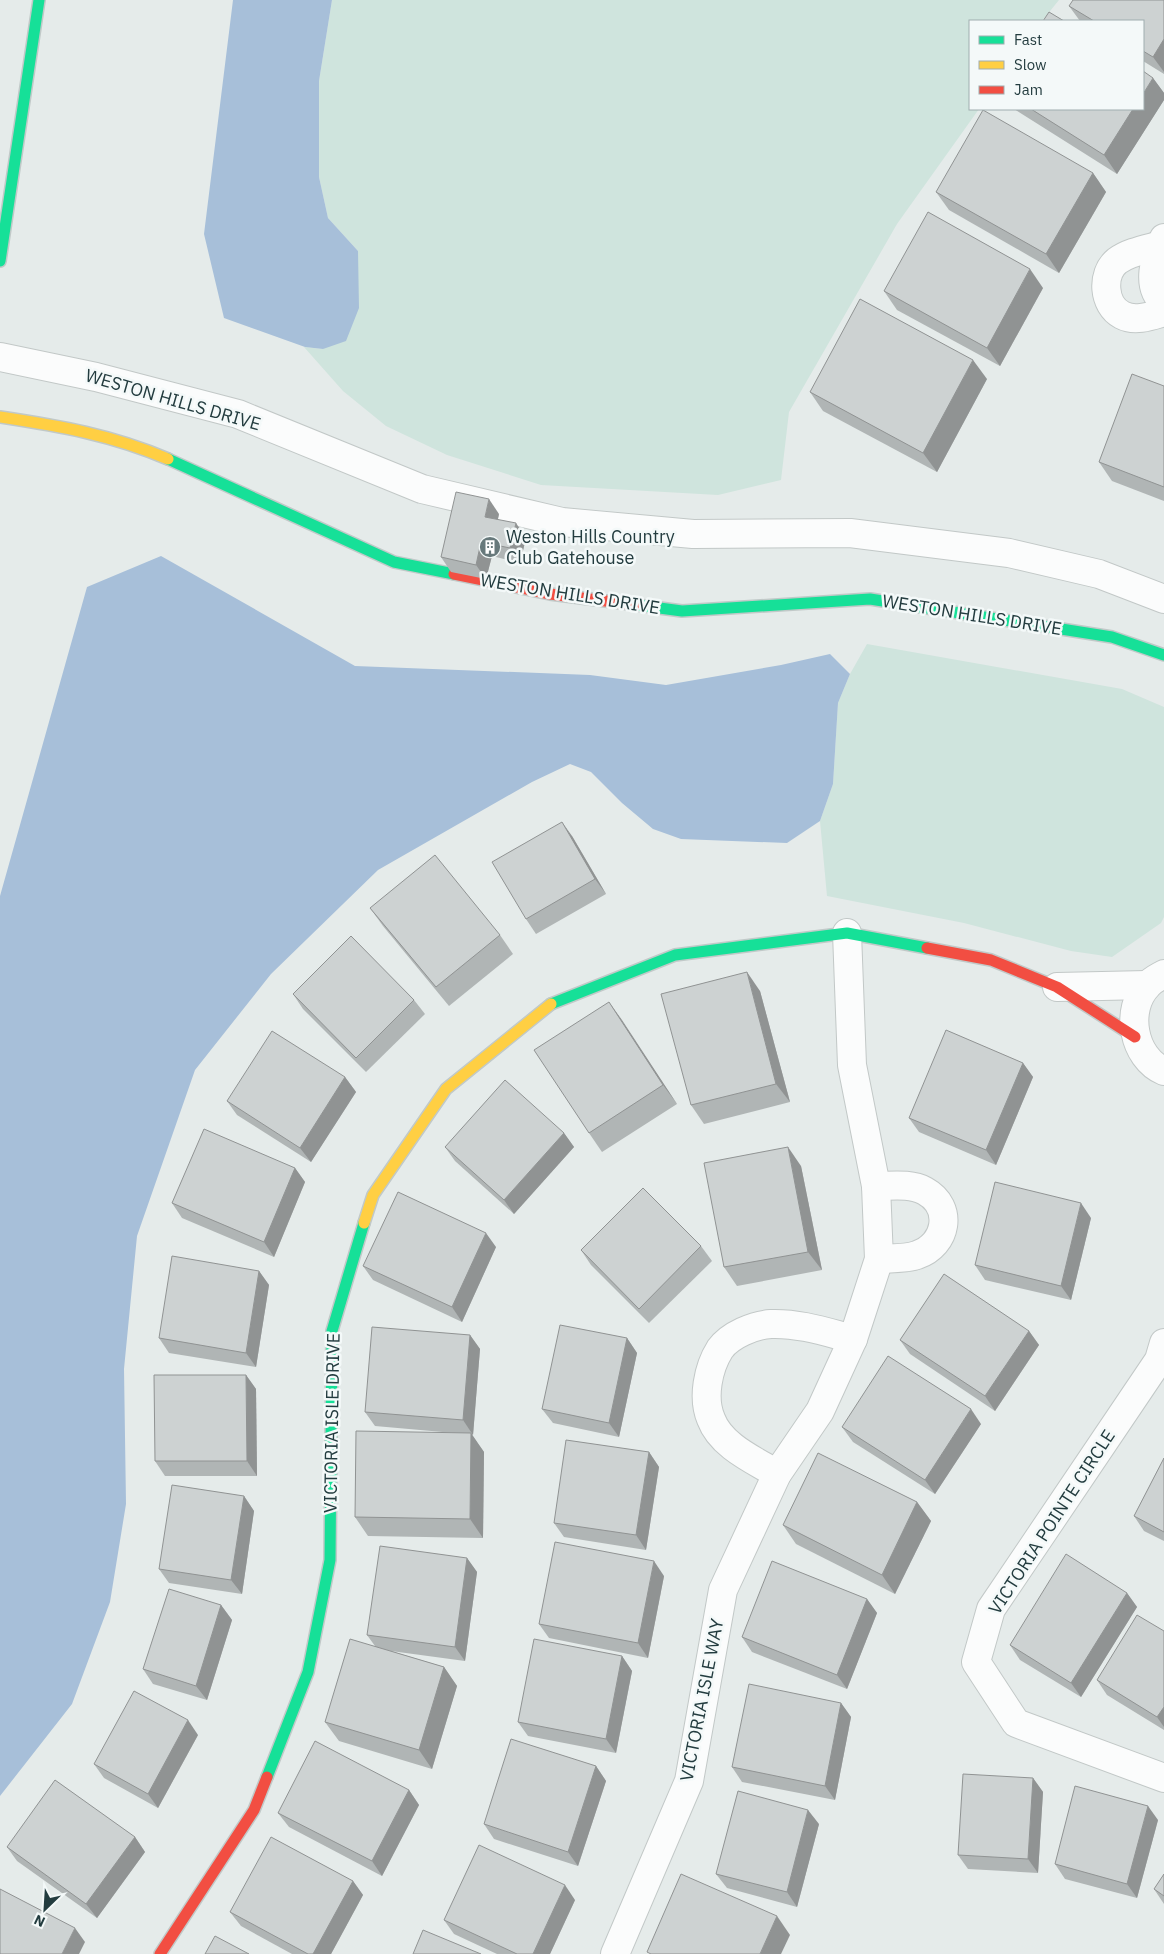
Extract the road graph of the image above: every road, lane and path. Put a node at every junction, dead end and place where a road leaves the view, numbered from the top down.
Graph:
1 (39, 0) edge
2 (1162, 241) edge
3 (0, 261) edge
4 (1164, 302) edge
5 (1164, 312) edge
6 (0, 357) edge
7 (0, 417) edge
8 (1164, 599) edge
9 (1164, 655) edge
10 (847, 933) junction
11 (1156, 980) edge
12 (1056, 987) junction
13 (1135, 1037) junction
14 (1158, 1068) edge
15 (1164, 1093) edge
16 (876, 1186) junction
17 (879, 1259) junction
18 (853, 1339) junction
19 (1162, 1355) edge
20 (777, 1474) junction
21 (1164, 1778) edge
22 (160, 1954) edge
23 (615, 1954) edge

1 - 3 street
2 - 4 street
2 - 5 street
6 - 8 street, WESTON HILLS DRIVE
7 - 9 street, WESTON HILLS DRIVE
10 - 12 street, VICTORIA ISLE DRIVE
10 - 16 street, VICTORIA ISLE WAY
10 - 22 street, VICTORIA ISLE DRIVE
11 - 12 street, VICTORIA ISLE DRIVE
11 - 13 street
12 - 13 street, VICTORIA ISLE DRIVE
13 - 14 street
14 - 15 street
16 - 17 street, VICTORIA ISLE WAY
16 - 17 street
17 - 18 street, VICTORIA ISLE WAY
18 - 20 street, VICTORIA ISLE WAY
18 - 20 street
19 - 21 street, VICTORIA POINTE CIRCLE
20 - 23 street, VICTORIA ISLE WAY

